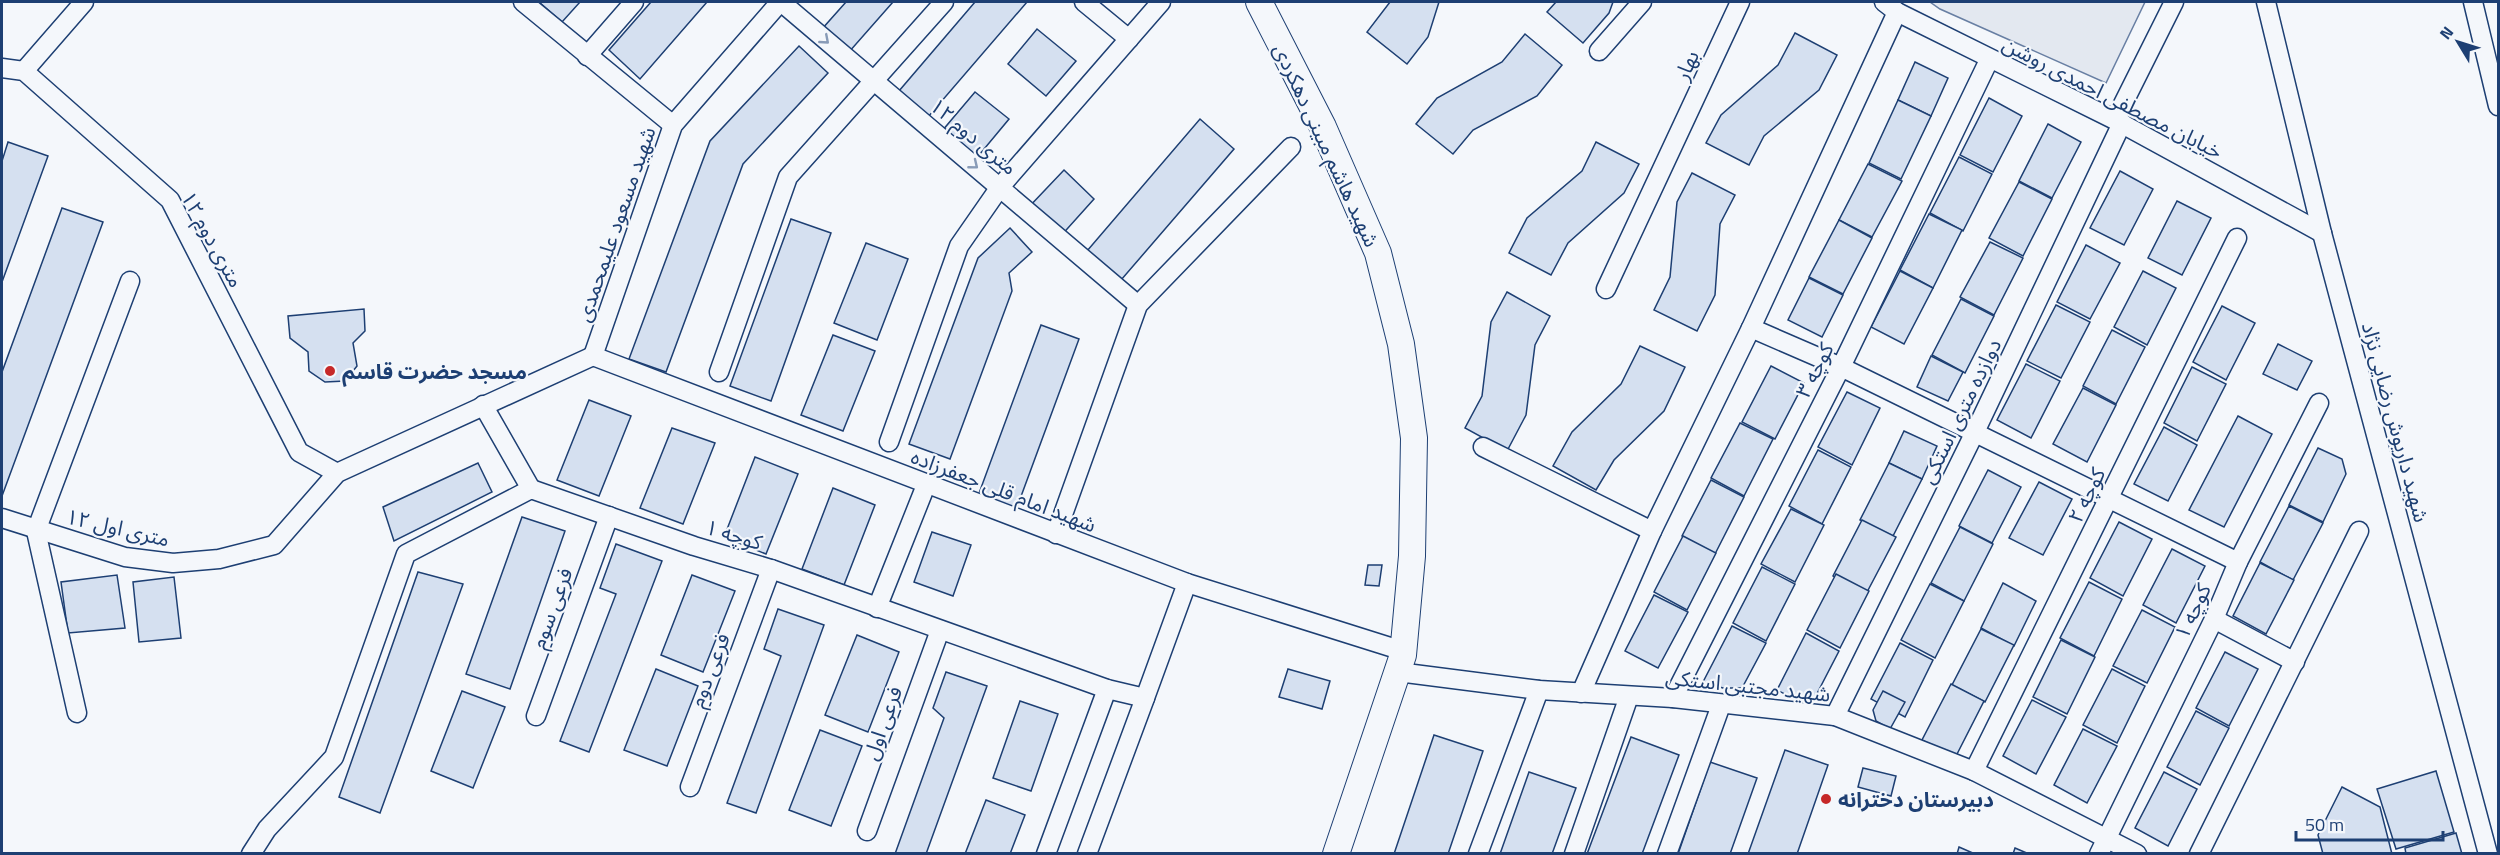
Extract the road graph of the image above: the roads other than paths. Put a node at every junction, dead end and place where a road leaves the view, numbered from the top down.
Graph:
1 (84, 2) edge
2 (523, 2) edge
3 (634, 2) edge
4 (781, 2) edge
5 (944, 2) edge
6 (1084, 2) edge
7 (1161, 2) edge
8 (1259, 2) edge
9 (1642, 2) edge
10 (1740, 2) edge
11 (2174, 2) edge
12 (2266, 2) edge
13 (2473, 2) edge
14 (1890, 7) edge
15 (1129, 39) junction
16 (1599, 51) dead end
17 (587, 56) junction
18 (1989, 60) junction
19 (8, 73) edge
20 (874, 82) junction
21 (2499, 106) edge
22 (2118, 122) junction
23 (673, 126) junction
24 (1291, 147) dead end
25 (1000, 186) junction
26 (2322, 233) junction
27 (2237, 238) dead end
28 (130, 281) dead end
29 (1606, 289) dead end
30 (1138, 305) junction
31 (1751, 328) junction
32 (593, 356) junction
33 (1841, 367) junction
34 (718, 372) dead end
35 (2319, 403) dead end
36 (483, 405) junction
37 (1975, 432) junction
38 (890, 442) dead end
39 (1483, 447) dead end
40 (337, 473) junction
41 (926, 484) junction
42 (531, 489) junction
43 (2109, 498) junction
44 (609, 516) junction
45 (2, 518) edge
46 (36, 531) junction
47 (1652, 531) junction
48 (2359, 531) dead end
49 (1056, 534) junction
50 (2238, 562) junction
51 (771, 569) junction
52 (1186, 583) junction
53 (877, 608) junction
54 (2214, 619) junction
55 (940, 630) junction
56 (1401, 662) junction
57 (2295, 662) junction
58 (1107, 689) junction
59 (1539, 690) junction
60 (1581, 693) junction
61 (1629, 696) junction
62 (1144, 698) junction
63 (1673, 698) junction
64 (1721, 705) junction
65 (77, 713) dead end
66 (536, 716) dead end
67 (1835, 716) junction
68 (1974, 771) junction
69 (690, 787) dead end
70 (867, 831) dead end
71 (2102, 846) edge
72 (251, 854) edge
73 (1046, 854) edge
74 (1087, 854) edge
75 (1336, 854) edge
76 (1478, 854) edge
77 (1575, 854) edge
78 (1667, 854) edge
79 (2137, 854) edge
80 (2199, 854) edge
81 (2488, 854) edge

1 - 19 street
2 - 17 street
3 - 17 street
4 -> 20 street, ۱۲ متری دوم
4 - 23 street, شهید مسعود علیمحمدی
5 - 20 street
6 - 15 street
7 - 15 street
8 - 56 main road, شهید هاشم مبینی دهکردی
9 - 16 street
10 - 29 street, بهار
11 - 22 street, دوازده متری استکی
12 - 26 street, شهید داریوش رضایی نژاد
13 - 21 street
14 - 18 street, خیابان مصطفی احمدی روشن
14 - 31 street
15 - 25 street
17 - 23 street
18 - 22 street, خیابان مصطفی احمدی روشن
18 - 33 street, کوچه ۳
19 - 40 street, ۱۲ متری دوم
20 -> 25 street, ۱۲ متری دوم
20 - 34 street
22 - 26 street, خیابان مصطفی احمدی روشن
22 - 37 street, دوازده متری استکی
23 - 32 street, شهید مسعود علیمحمدی
24 - 30 street
25 - 30 street, ۱۲ متری دوم
25 - 38 street
26 - 81 street, شهید داریوش رضایی نژاد
27 - 43 street, کوچه ۲
28 - 46 street
30 - 49 street
31 - 33 street
31 - 47 street
32 - 36 street
32 - 41 street, شهید امام قلی جعفرزاده
33 - 37 street
33 - 63 street, کوچه ۳
35 - 50 street, کوچه ۱
36 - 40 street
36 - 42 street
37 - 43 street
37 - 67 street, دوازده متری استکی
39 - 47 street
40 - 46 street, ۱۲ متری اول
41 - 49 street, شهید امام قلی جعفرزاده
41 - 53 street
42 - 44 street, کوچه ۱
42 - 72 street
43 - 50 street
43 - 68 street, کوچه ۲
44 - 51 street, کوچه ۱
44 - 66 street, فرعی سوم
45 - 46 street, ۱۲ متری اول
46 - 65 street
47 - 60 street
48 - 57 street
49 - 52 street, شهید امام قلی جعفرزاده
50 - 54 street, کوچه ۱
51 - 53 street, کوچه ۱
51 - 69 street, فرعی دوم
52 - 56 street, شهید امام قلی جعفرزاده
52 - 62 street
53 - 55 street, کوچه ۱
54 - 57 street
54 - 71 street, کوچه ۱
55 - 58 street, کوچه ۱
55 - 70 street, فرعی اول
56 - 59 street, شهید مجتبی استکی
56 - 75 main road, شهید هاشم مبینی دهکردی
57 - 80 street
58 - 62 street, کوچه ۱
58 - 73 street
59 - 60 street, شهید مجتبی استکی
59 - 76 street
60 - 61 street, شهید مجتبی استکی
61 - 63 street, شهید مجتبی استکی
61 - 77 street
62 - 74 street
63 - 64 street, شهید مجتبی استکی
64 - 67 street, شهید مجتبی استکی
64 - 78 street
67 - 68 street, شهید مجتبی استکی
68 - 71 street, شهید مجتبی استکی
71 - 79 street, شهید مجتبی استکی

